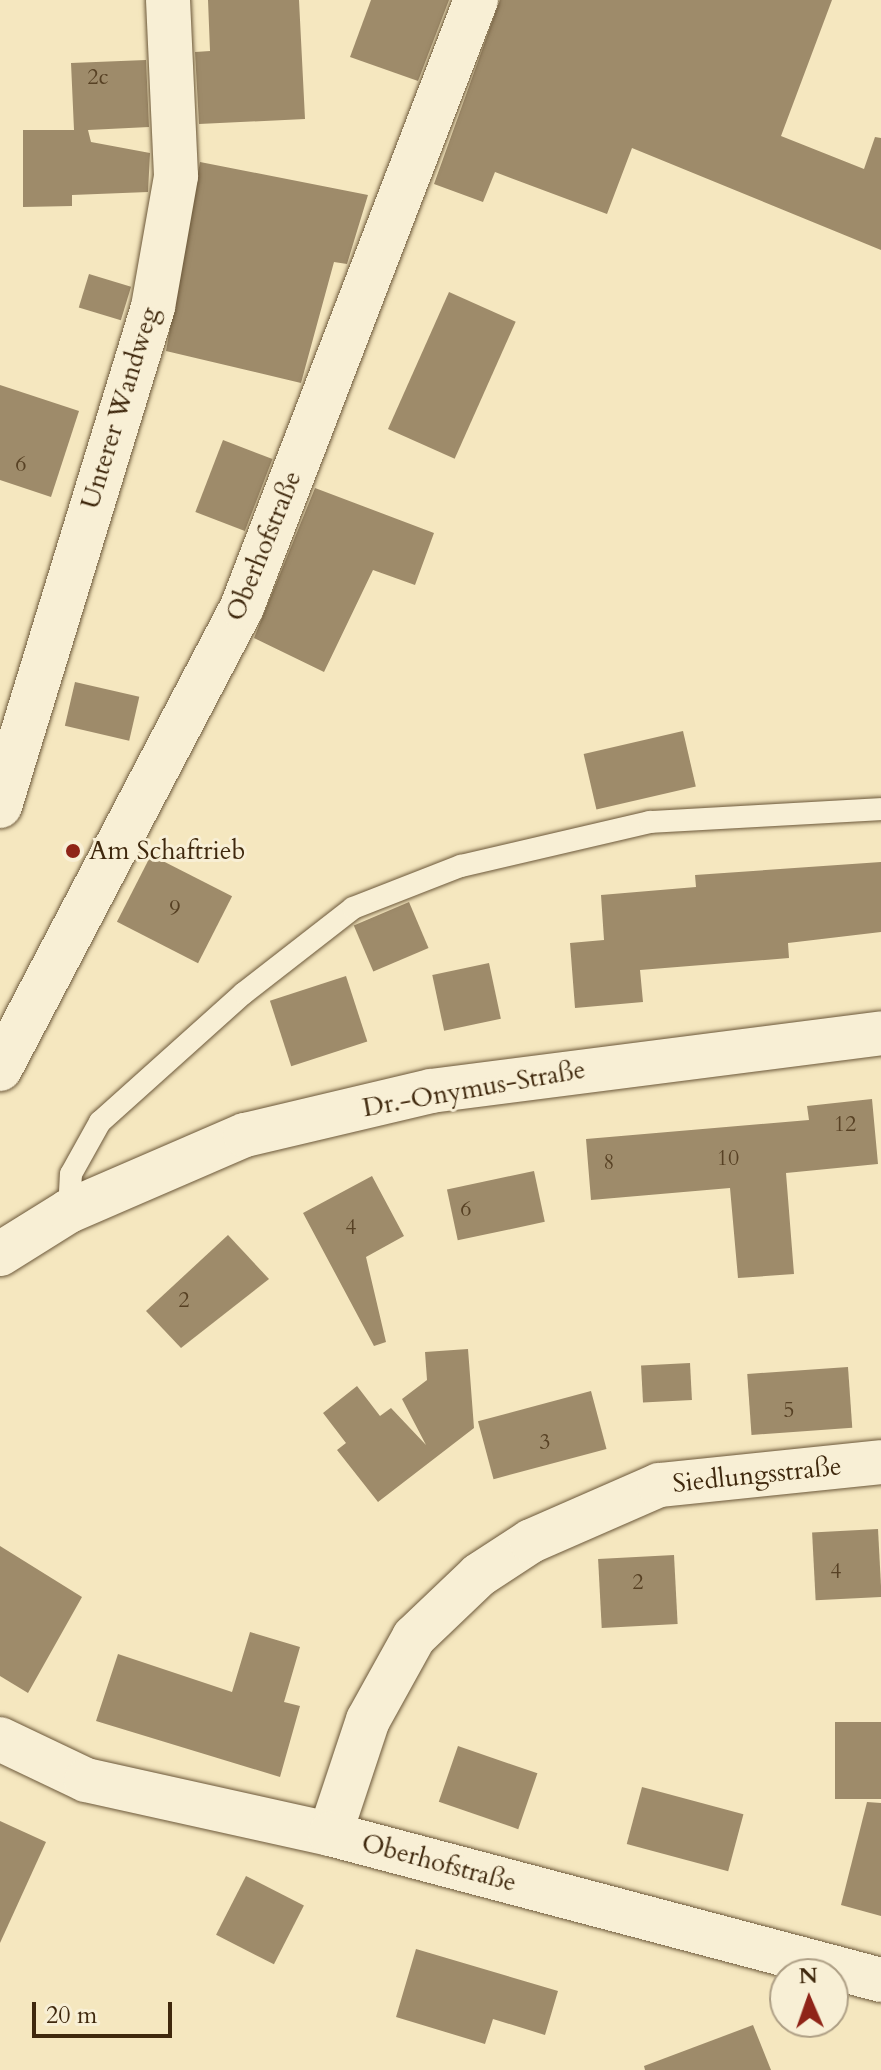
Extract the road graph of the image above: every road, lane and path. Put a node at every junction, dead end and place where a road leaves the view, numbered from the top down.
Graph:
1 (168, 0) edge
2 (476, 0) edge
3 (0, 806) edge
4 (881, 809) edge
5 (881, 1033) edge
6 (2, 1062) edge
7 (69, 1211) junction
8 (0, 1254) edge
9 (881, 1462) edge
10 (0, 1739) edge
11 (330, 1834) junction
12 (881, 1980) edge

1 - 3 street, Unterer Wandweg
2 - 6 street, Oberhofstraße
4 - 7 lane
5 - 7 street, Dr.-Onymus-Straße
7 - 8 street, Dr.-Onymus-Straße
9 - 11 street, Siedlungsstraße
10 - 11 street, Oberhofstraße
11 - 12 street, Oberhofstraße

